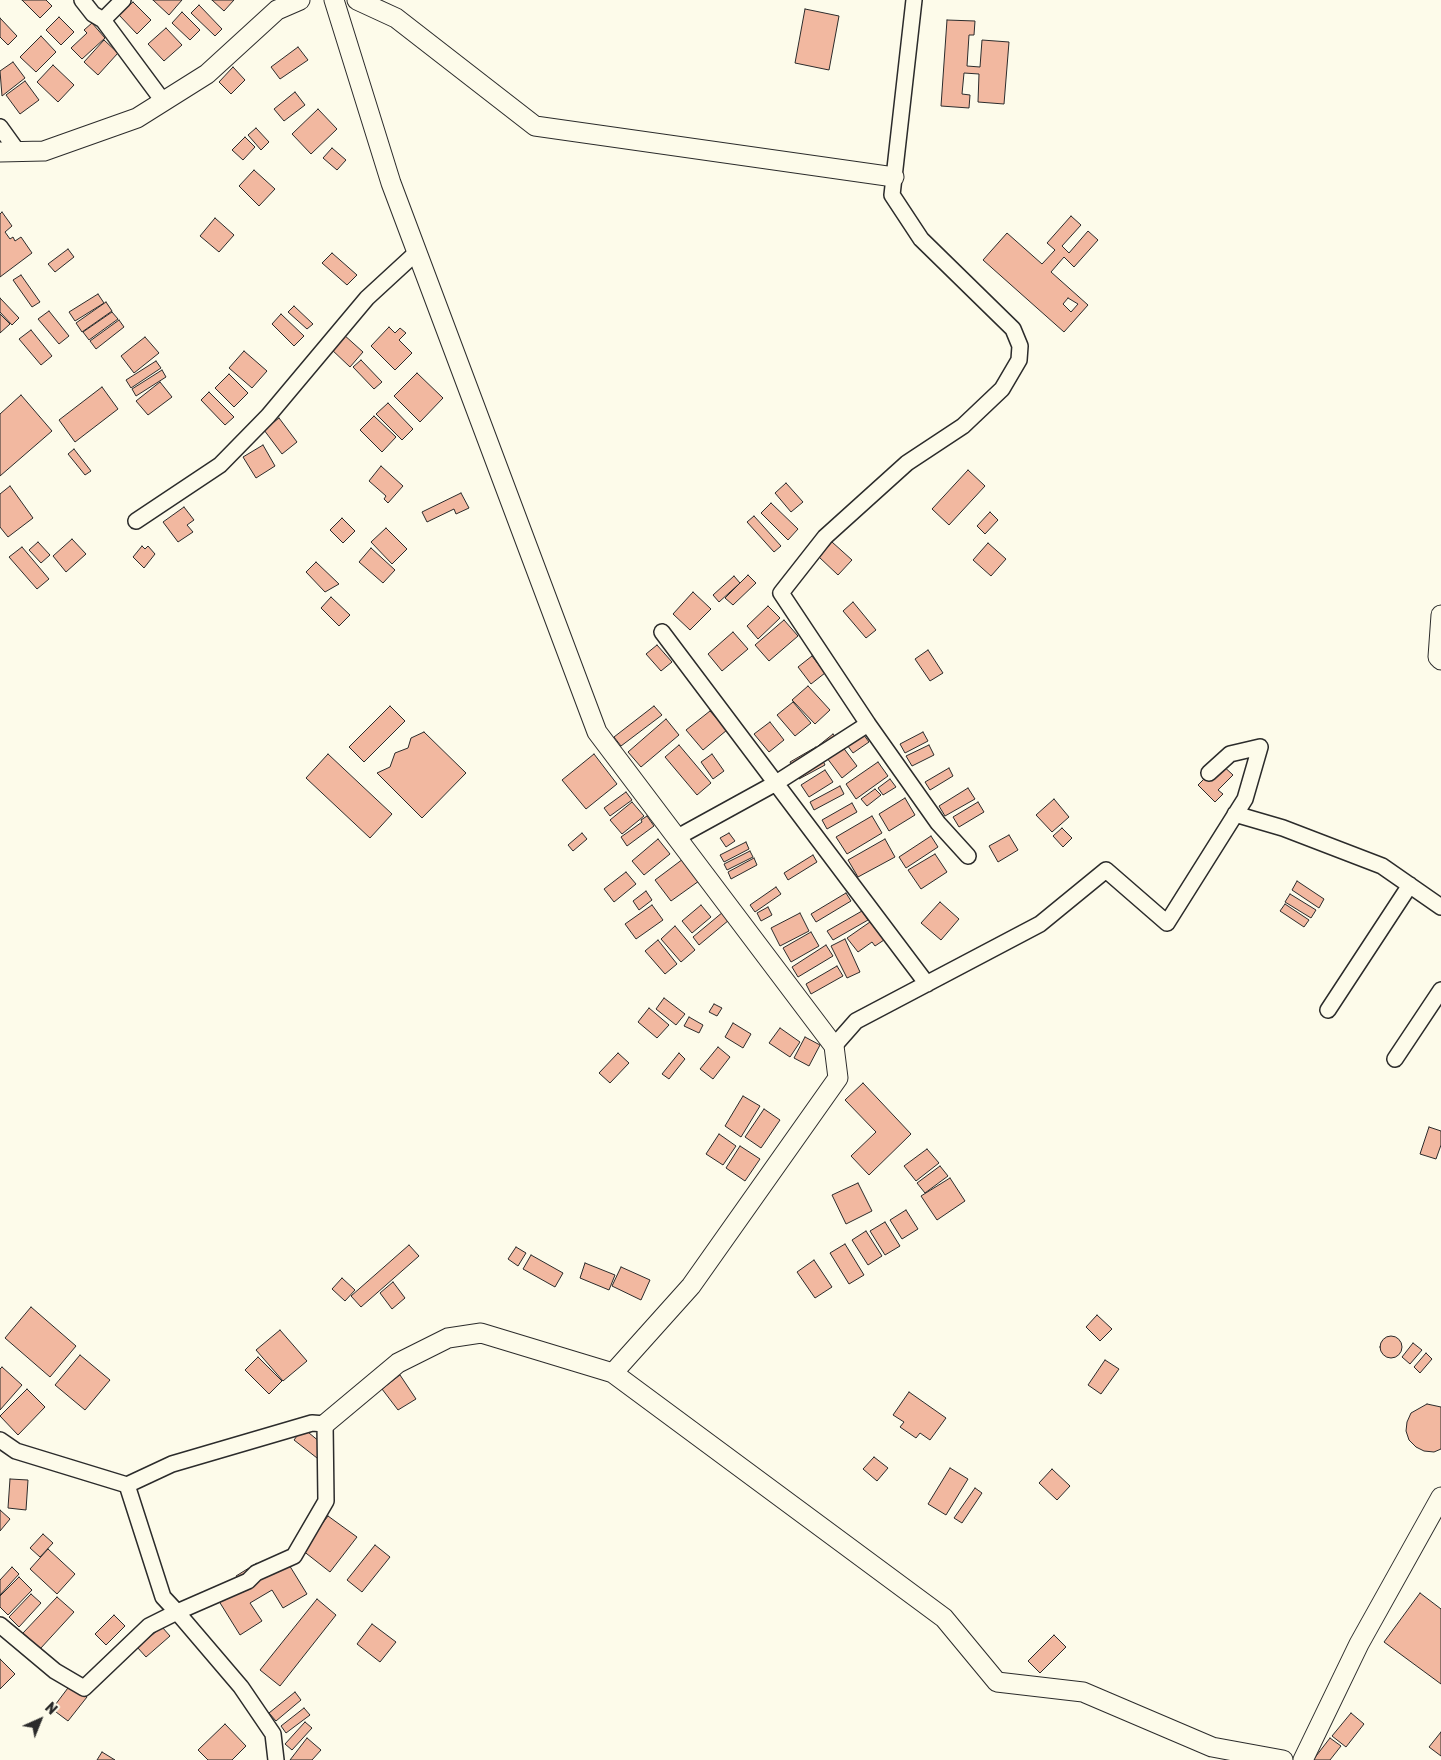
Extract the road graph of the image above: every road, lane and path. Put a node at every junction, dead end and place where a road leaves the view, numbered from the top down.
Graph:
1 (82, 0) edge
2 (124, 0) edge
3 (300, 0) edge
4 (334, 0) edge
5 (358, 0) edge
6 (914, 0) edge
7 (103, 20) junction
8 (163, 101) junction
9 (0, 127) edge
10 (9, 152) edge
11 (894, 177) junction
12 (417, 252) junction
13 (136, 521) dead end
14 (1441, 615) edge
15 (662, 632) dead end
16 (1441, 660) edge
17 (868, 724) junction
18 (1209, 773) dead end
19 (776, 783) junction
20 (1235, 814) junction
21 (676, 838) junction
22 (968, 856) dead end
23 (1410, 885) junction
24 (1441, 907) edge
25 (927, 984) junction
26 (1441, 990) edge
27 (1328, 1010) dead end
28 (834, 1046) junction
29 (1395, 1060) dead end
30 (613, 1373) junction
31 (325, 1424) junction
32 (0, 1440) edge
33 (127, 1485) junction
34 (1441, 1497) edge
35 (177, 1612) junction
36 (0, 1625) edge
37 (276, 1760) edge
38 (1283, 1760) edge
39 (1303, 1760) edge

1 - 7 street
2 - 7 street
3 - 8 street
4 - 12 street
5 - 11 street
6 - 11 street
7 - 8 street
8 - 10 street
9 - 10 street
11 - 17 street
12 - 13 street
12 - 21 street
14 - 16 street
15 - 19 street
17 - 19 street
17 - 22 street
18 - 20 street
19 - 21 street
19 - 25 street
20 - 23 street
20 - 25 street
21 - 28 street
23 - 24 street
23 - 27 street
25 - 28 street
26 - 29 street
28 - 30 street
30 - 31 street
30 - 38 street
31 - 33 street
31 - 35 street
32 - 33 street
33 - 35 street
34 - 39 street
35 - 36 street
35 - 37 street

